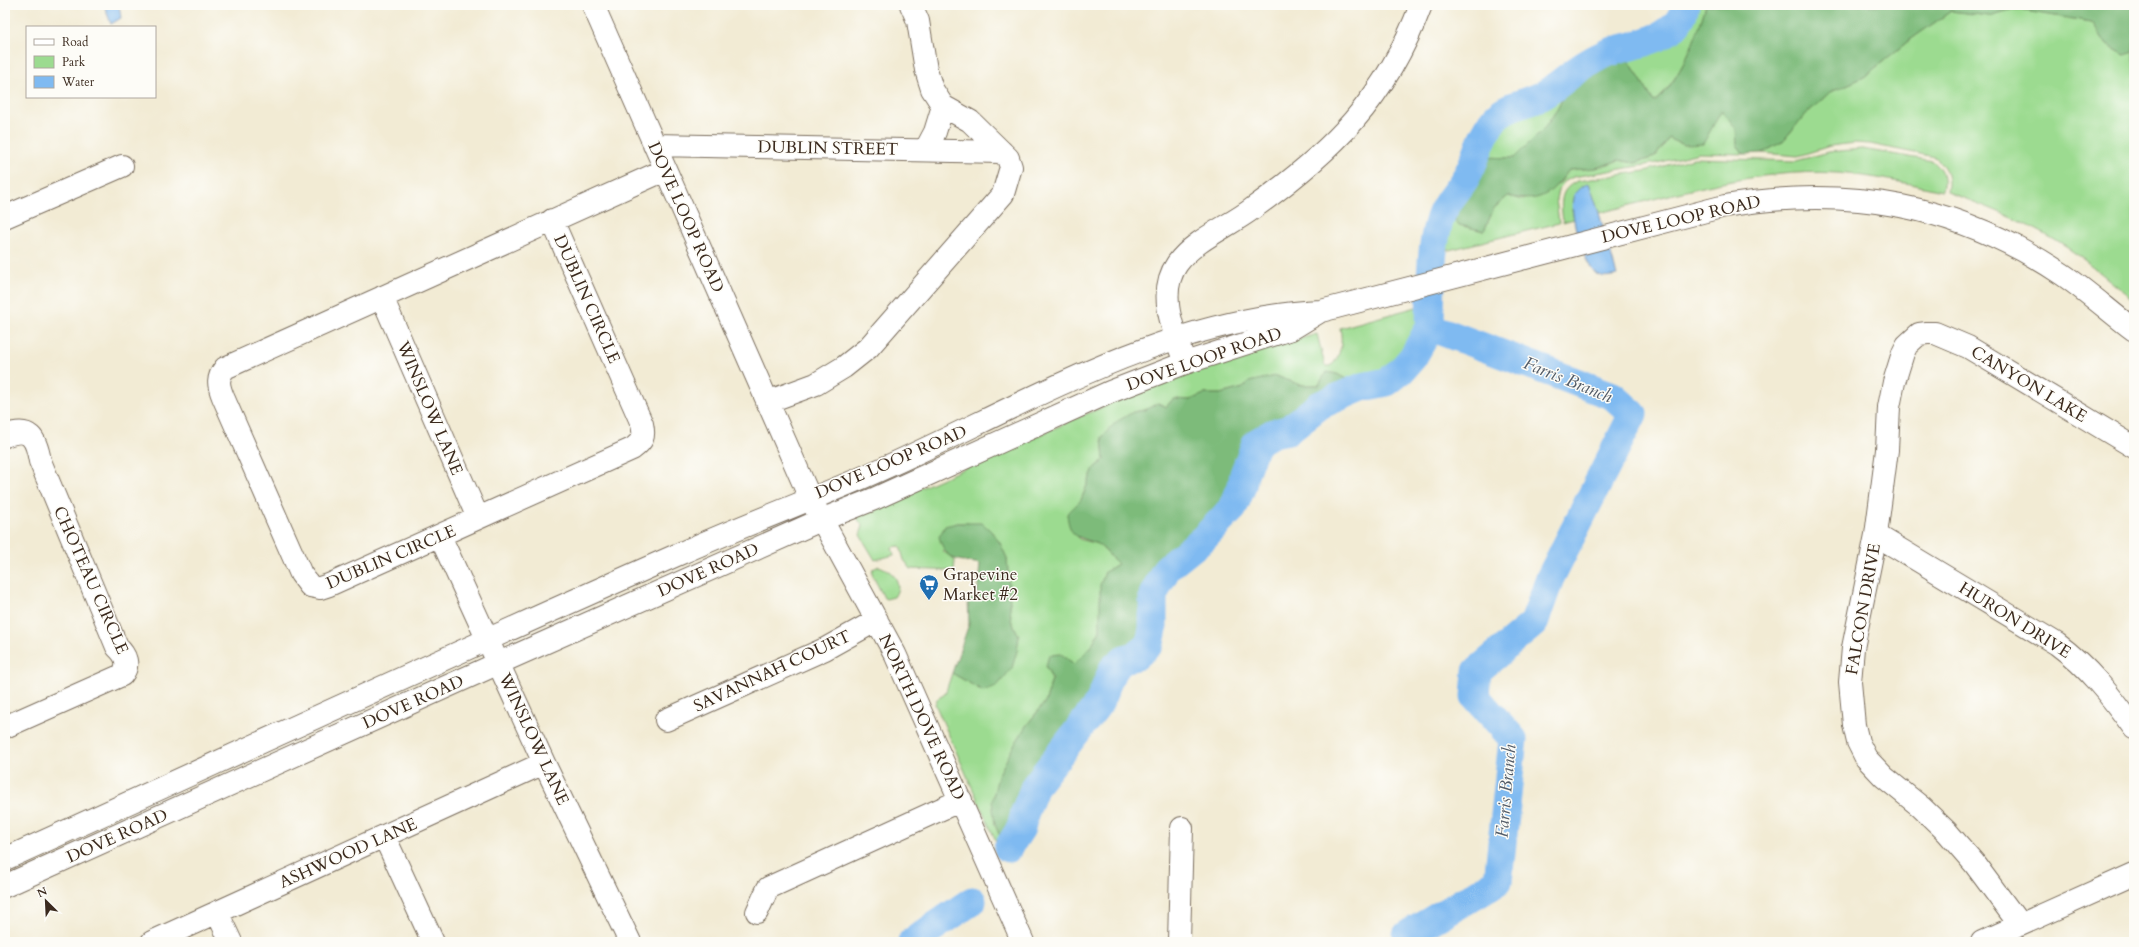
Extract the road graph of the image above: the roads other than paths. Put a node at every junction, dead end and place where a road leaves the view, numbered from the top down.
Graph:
1 (593, 5) edge
2 (911, 5) edge
3 (1421, 5) edge
4 (943, 106) junction
5 (654, 145) junction
6 (926, 150) junction
7 (1002, 152) junction
8 (122, 166) dead end
9 (665, 170) junction
10 (5, 216) edge
11 (552, 220) junction
12 (382, 297) junction
13 (1321, 311) junction
14 (2134, 330) edge
15 (1919, 334) joint
16 (1176, 337) junction
17 (1185, 363) junction
18 (767, 402) junction
19 (5, 436) edge
20 (2134, 447) edge
21 (810, 498) junction
22 (478, 518) junction
23 (821, 520) junction
24 (1876, 535) junction
25 (440, 536) junction
26 (877, 620) junction
27 (488, 641) junction
28 (499, 663) junction
29 (666, 720) dead end
30 (5, 727) edge
31 (2134, 728) edge
32 (544, 763) junction
33 (961, 800) junction
34 (1182, 828) dead end
35 (385, 838) junction
36 (5, 859) edge
37 (2134, 874) edge
38 (5, 886) edge
39 (217, 912) junction
40 (757, 912) dead end
41 (2020, 925) junction
42 (152, 942) edge
43 (231, 942) edge
44 (433, 942) edge
45 (630, 942) edge
46 (1023, 942) edge
47 (1179, 942) edge
48 (1982, 942) edge

1 - 5 street, DOVE LOOP ROAD
2 - 4 street
3 - 16 street
4 - 6 street
4 - 7 street
5 - 6 street, DUBLIN STREET
5 - 9 street, DOVE LOOP ROAD
6 - 7 street, DUBLIN STREET
7 - 18 street
8 - 10 street
9 - 11 street, DUBLIN CIRCLE
9 - 18 street, DOVE LOOP ROAD
11 - 12 street, DUBLIN CIRCLE
11 - 22 street, DUBLIN CIRCLE
12 - 22 street, WINSLOW LANE
12 - 25 street, DUBLIN CIRCLE
13 - 14 street, DOVE LOOP ROAD
13 - 16 street, DOVE LOOP ROAD
13 - 17 street, DOVE LOOP ROAD
15 - 20 street, CANYON LAKE
15 - 24 street, FALCON DRIVE
16 - 17 street
16 - 21 street, DOVE LOOP ROAD
17 - 23 street, DOVE LOOP ROAD
18 - 21 street, DOVE LOOP ROAD
19 - 30 street, CHOTEAU CIRCLE
21 - 23 street, NORTH DOVE ROAD
21 - 27 street, DOVE ROAD
22 - 25 street, DUBLIN CIRCLE
23 - 26 street, NORTH DOVE ROAD
23 - 28 street, DOVE ROAD
24 - 31 street, HURON DRIVE
24 - 41 street, FALCON DRIVE
25 - 27 street, WINSLOW LANE
26 - 29 street, SAVANNAH COURT
26 - 33 street, NORTH DOVE ROAD
27 - 28 street, WINSLOW LANE
27 - 36 street, DOVE ROAD
28 - 32 street, WINSLOW LANE
28 - 38 street, DOVE ROAD
32 - 35 street, ASHWOOD LANE
32 - 45 street, WINSLOW LANE
33 - 40 street
33 - 46 street, NORTH DOVE ROAD
34 - 47 street
35 - 39 street, ASHWOOD LANE
35 - 44 street
37 - 41 street
39 - 42 street, ASHWOOD LANE
39 - 43 street
41 - 48 street

